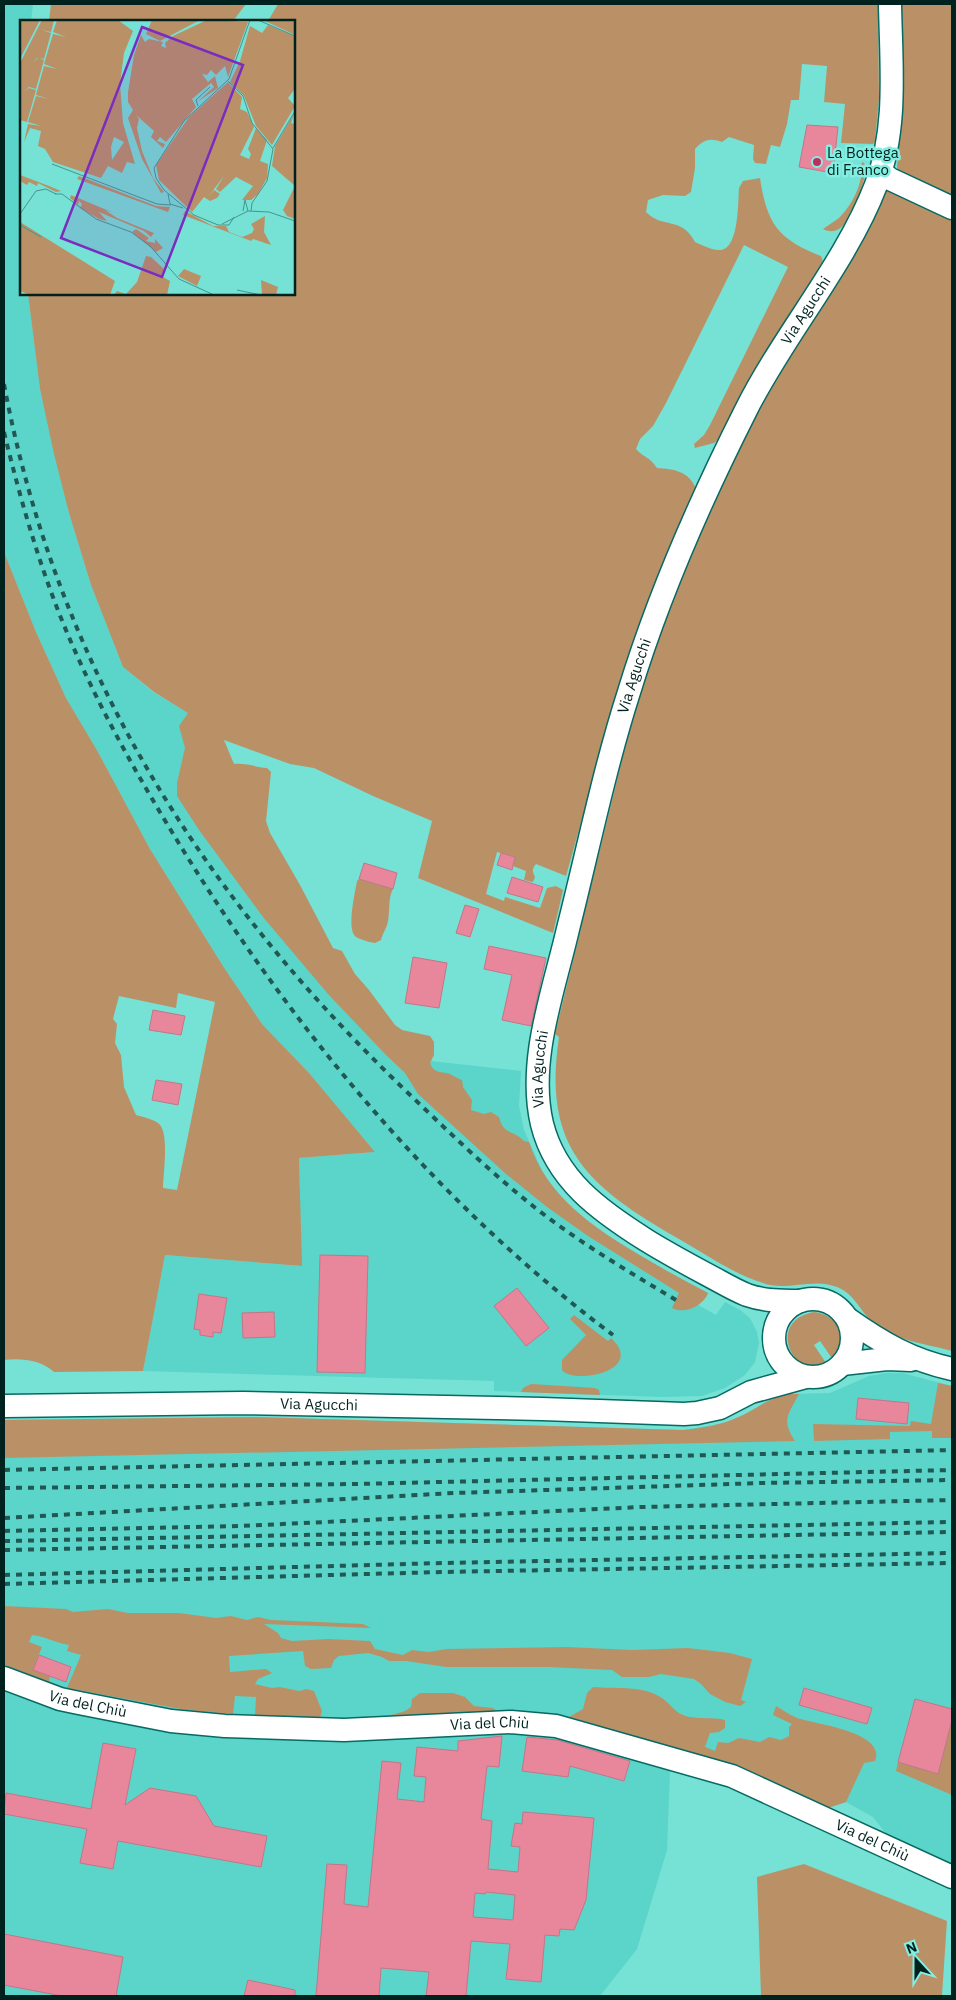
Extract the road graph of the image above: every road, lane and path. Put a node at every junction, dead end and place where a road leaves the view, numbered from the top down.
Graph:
1 (890, 4) edge
2 (881, 172) junction
3 (952, 208) edge
4 (744, 1294) junction
5 (800, 1301) junction
6 (848, 1319) junction
7 (774, 1343) junction
8 (919, 1361) junction
9 (842, 1364) junction
10 (952, 1370) edge
11 (806, 1377) junction
12 (750, 1392) junction
13 (4, 1406) edge
14 (4, 1678) edge
15 (952, 1877) edge

1 - 2 street, Via Agucchi
2 - 3 street
2 - 4 street, Via Agucchi
4 - 5 street, Via Agucchi
4 - 7 street, Via Agucchi
5 - 6 street
5 - 7 street
6 - 8 street
6 - 9 street
7 - 11 street
7 - 12 street, Via Agucchi
8 - 9 street
8 - 10 street
9 - 11 street
11 - 12 street, Via Agucchi
12 - 13 street, Via Agucchi
14 - 15 street, Via del Chiù

